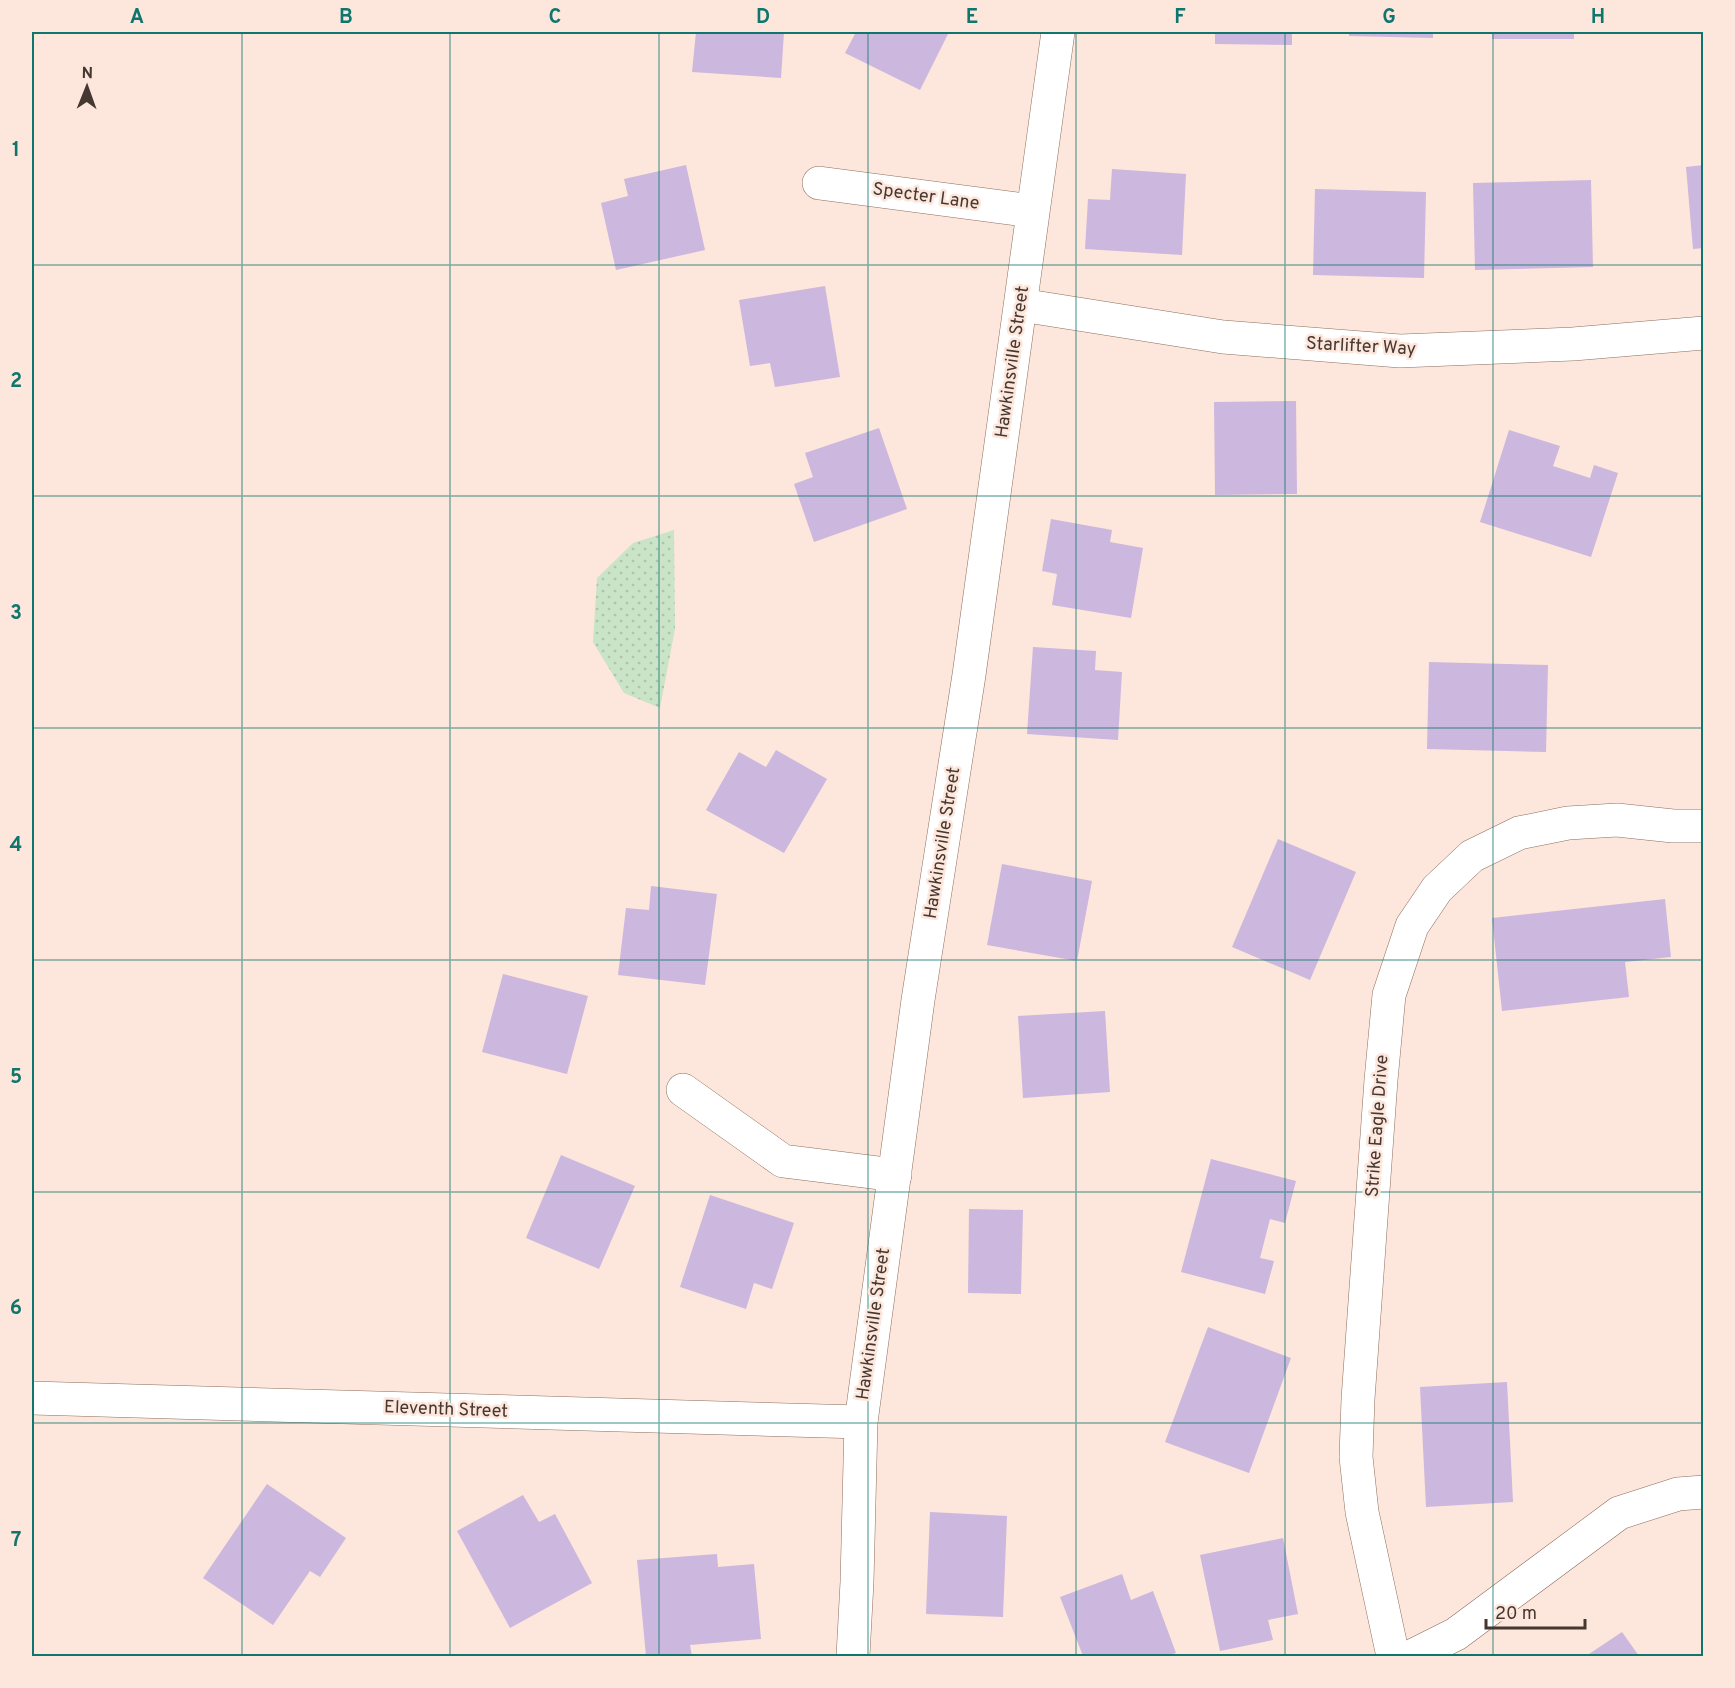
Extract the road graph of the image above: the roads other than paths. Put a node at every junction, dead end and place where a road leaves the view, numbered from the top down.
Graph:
1 (1058, 32) edge
2 (819, 183) dead end
3 (1032, 211) junction
4 (1021, 305) junction
5 (1704, 333) edge
6 (1704, 826) edge
7 (683, 1090) dead end
8 (895, 1175) junction
9 (32, 1398) edge
10 (861, 1422) junction
11 (1704, 1492) edge
12 (853, 1656) edge
13 (1393, 1656) edge
14 (1412, 1656) edge

1 - 3 street, Hawkinsville Street
2 - 3 street, Specter Lane
3 - 4 street, Hawkinsville Street
4 - 5 street, Starlifter Way
4 - 8 street, Hawkinsville Street
6 - 13 street, Strike Eagle Drive
7 - 8 street
8 - 10 street, Hawkinsville Street
9 - 10 street, Eleventh Street
10 - 12 street, Hawkinsville Street
11 - 14 street

